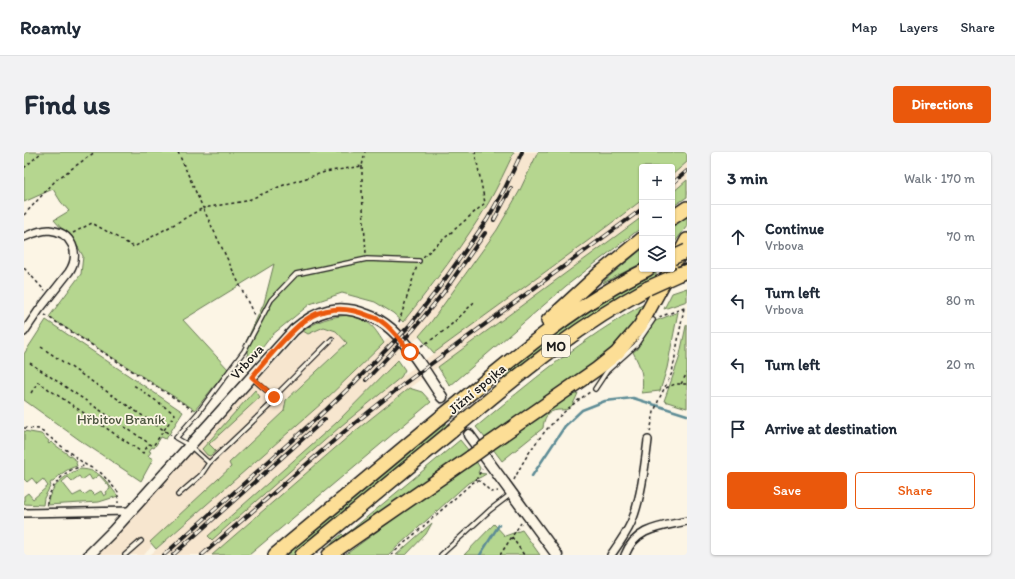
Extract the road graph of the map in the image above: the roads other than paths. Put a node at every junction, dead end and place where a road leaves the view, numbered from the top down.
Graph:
1 (687, 208) edge
2 (675, 216) edge
3 (24, 237) edge
4 (687, 240) edge
5 (639, 241) edge
6 (687, 251) edge
7 (675, 257) edge
8 (418, 261) road end
9 (677, 270) edge
10 (642, 272) edge
11 (653, 320) road end
12 (24, 332) edge
13 (332, 339) dead end
14 (252, 377) junction
15 (481, 384) junction
16 (595, 389) road end
17 (442, 397) tunnel mouth
18 (270, 405) dead end
19 (469, 435) tunnel mouth
20 (648, 440) road end
21 (190, 446) junction
22 (209, 463) junction
23 (512, 494) junction
24 (178, 495) dead end
25 (131, 511) junction
26 (24, 513) edge
27 (687, 521) edge
28 (141, 540) dead end
29 (89, 555) edge
30 (125, 555) edge
31 (275, 555) edge
32 (302, 555) edge
33 (329, 555) edge
34 (441, 555) edge
35 (557, 555) edge
36 (611, 555) edge
37 (625, 555) edge

1 - 2 highway
3 - 12 street
4 - 9 highway
5 - 15 highway
6 - 7 highway, bridge
8 - 21 lane
9 - 32 highway, Jižní spojka / MO, bridge
9 - 33 highway, bridge
10 - 15 highway, Jižní spojka / MO
11 - 16 lane
13 - 14 lane
14 - 17 main road, Vrbova
14 - 21 main road, Vrbova
15 - 31 highway, Jižní spojka / MO, bridge
18 - 22 lane
19 - 23 main road
20 - 36 street
21 - 22 lane
21 - 25 main road, Vrbova
22 - 24 lane
23 - 34 lane
23 - 35 main road
25 - 26 street
25 - 29 main road, Vrbova
27 - 37 street
28 - 30 lane

